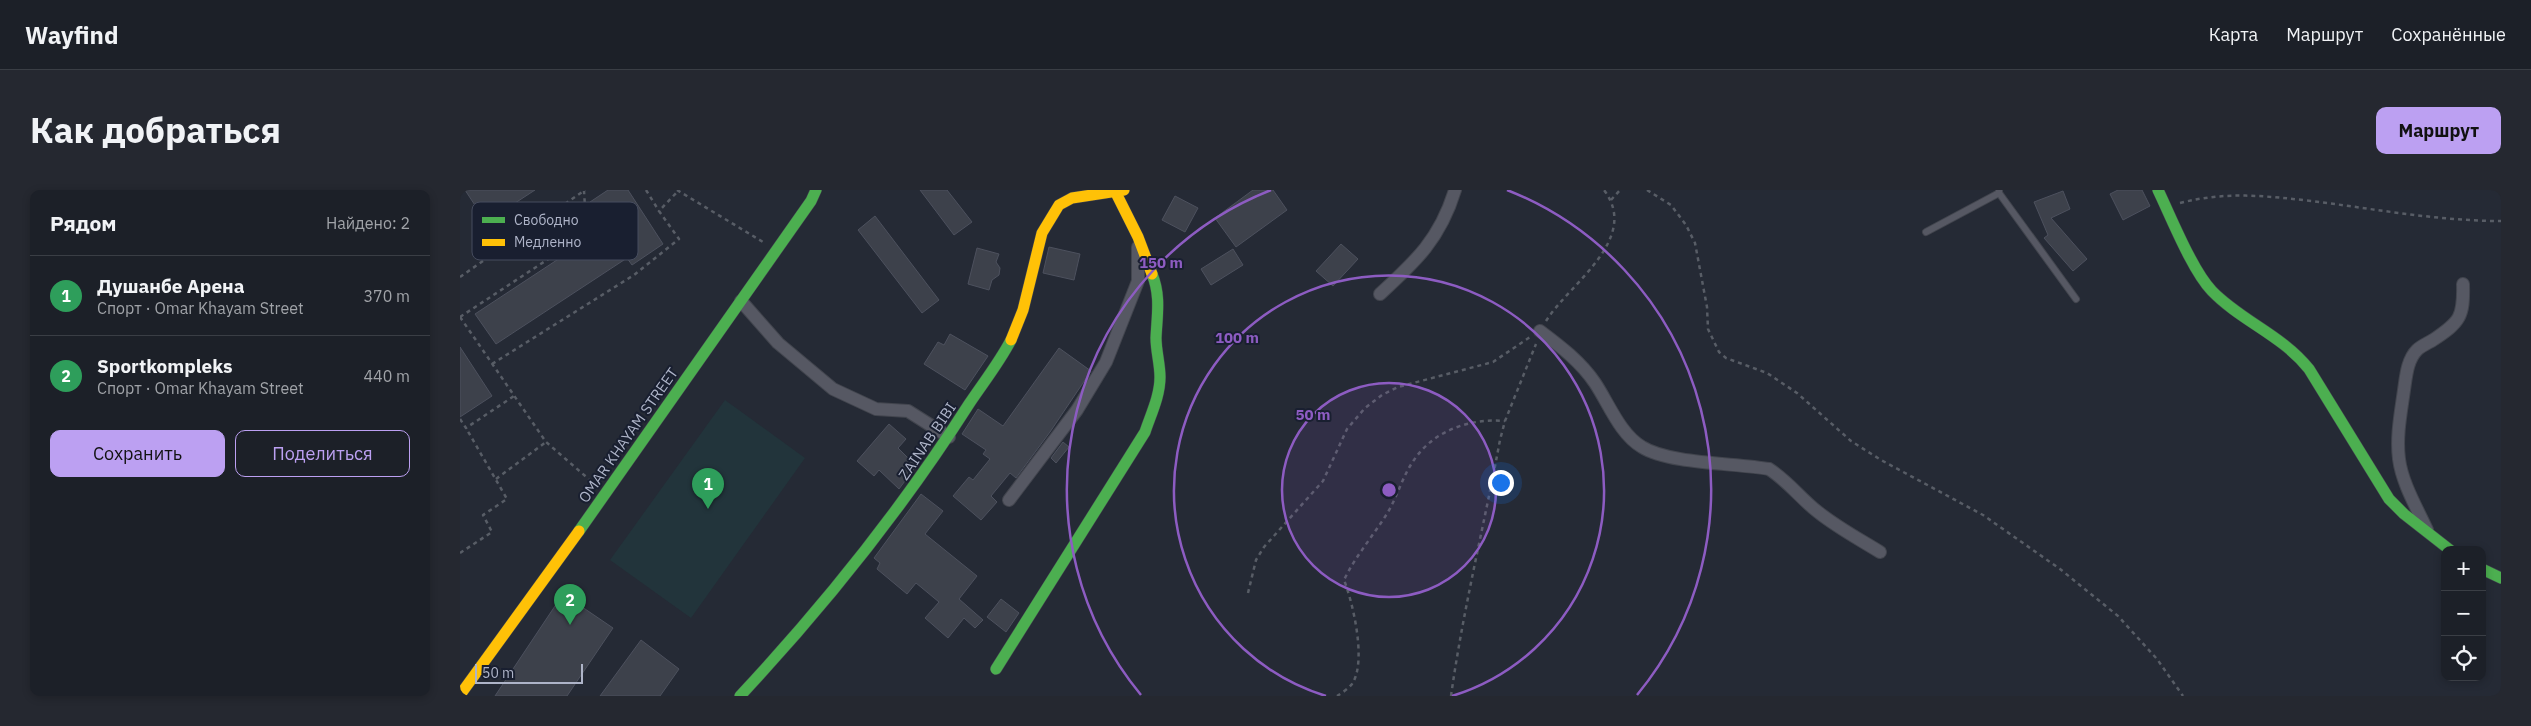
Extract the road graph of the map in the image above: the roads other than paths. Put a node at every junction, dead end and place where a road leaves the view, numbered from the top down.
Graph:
1 (816, 190) edge
2 (1455, 190) edge
3 (2158, 190) edge
4 (1099, 192) edge
5 (1120, 192) edge
6 (1999, 192) edge
7 (1926, 232) dead end
8 (1138, 237) junction
9 (2463, 284) dead end
10 (1380, 294) dead end
11 (2076, 299) dead end
12 (741, 301) junction
13 (1540, 331) road end
14 (949, 437) junction
15 (1009, 500) dead end
16 (2429, 535) junction
17 (2444, 546) edge
18 (1880, 552) dead end
19 (2486, 571) edge
20 (2501, 578) edge
21 (996, 669) dead end
22 (460, 695) edge
23 (740, 696) edge

1 - 12 street, OMAR KHAYAM STREET
2 - 10 street
3 - 16 street
4 - 5 street, ZAINAB BIBI
4 - 14 street, ZAINAB BIBI
5 - 8 street
6 - 7 lane
6 - 11 lane
8 - 15 street
8 - 21 street
9 - 16 street
12 - 14 street
12 - 22 street, OMAR KHAYAM STREET
13 - 18 street
14 - 23 street, ZAINAB BIBI
16 - 17 street
19 - 20 street

